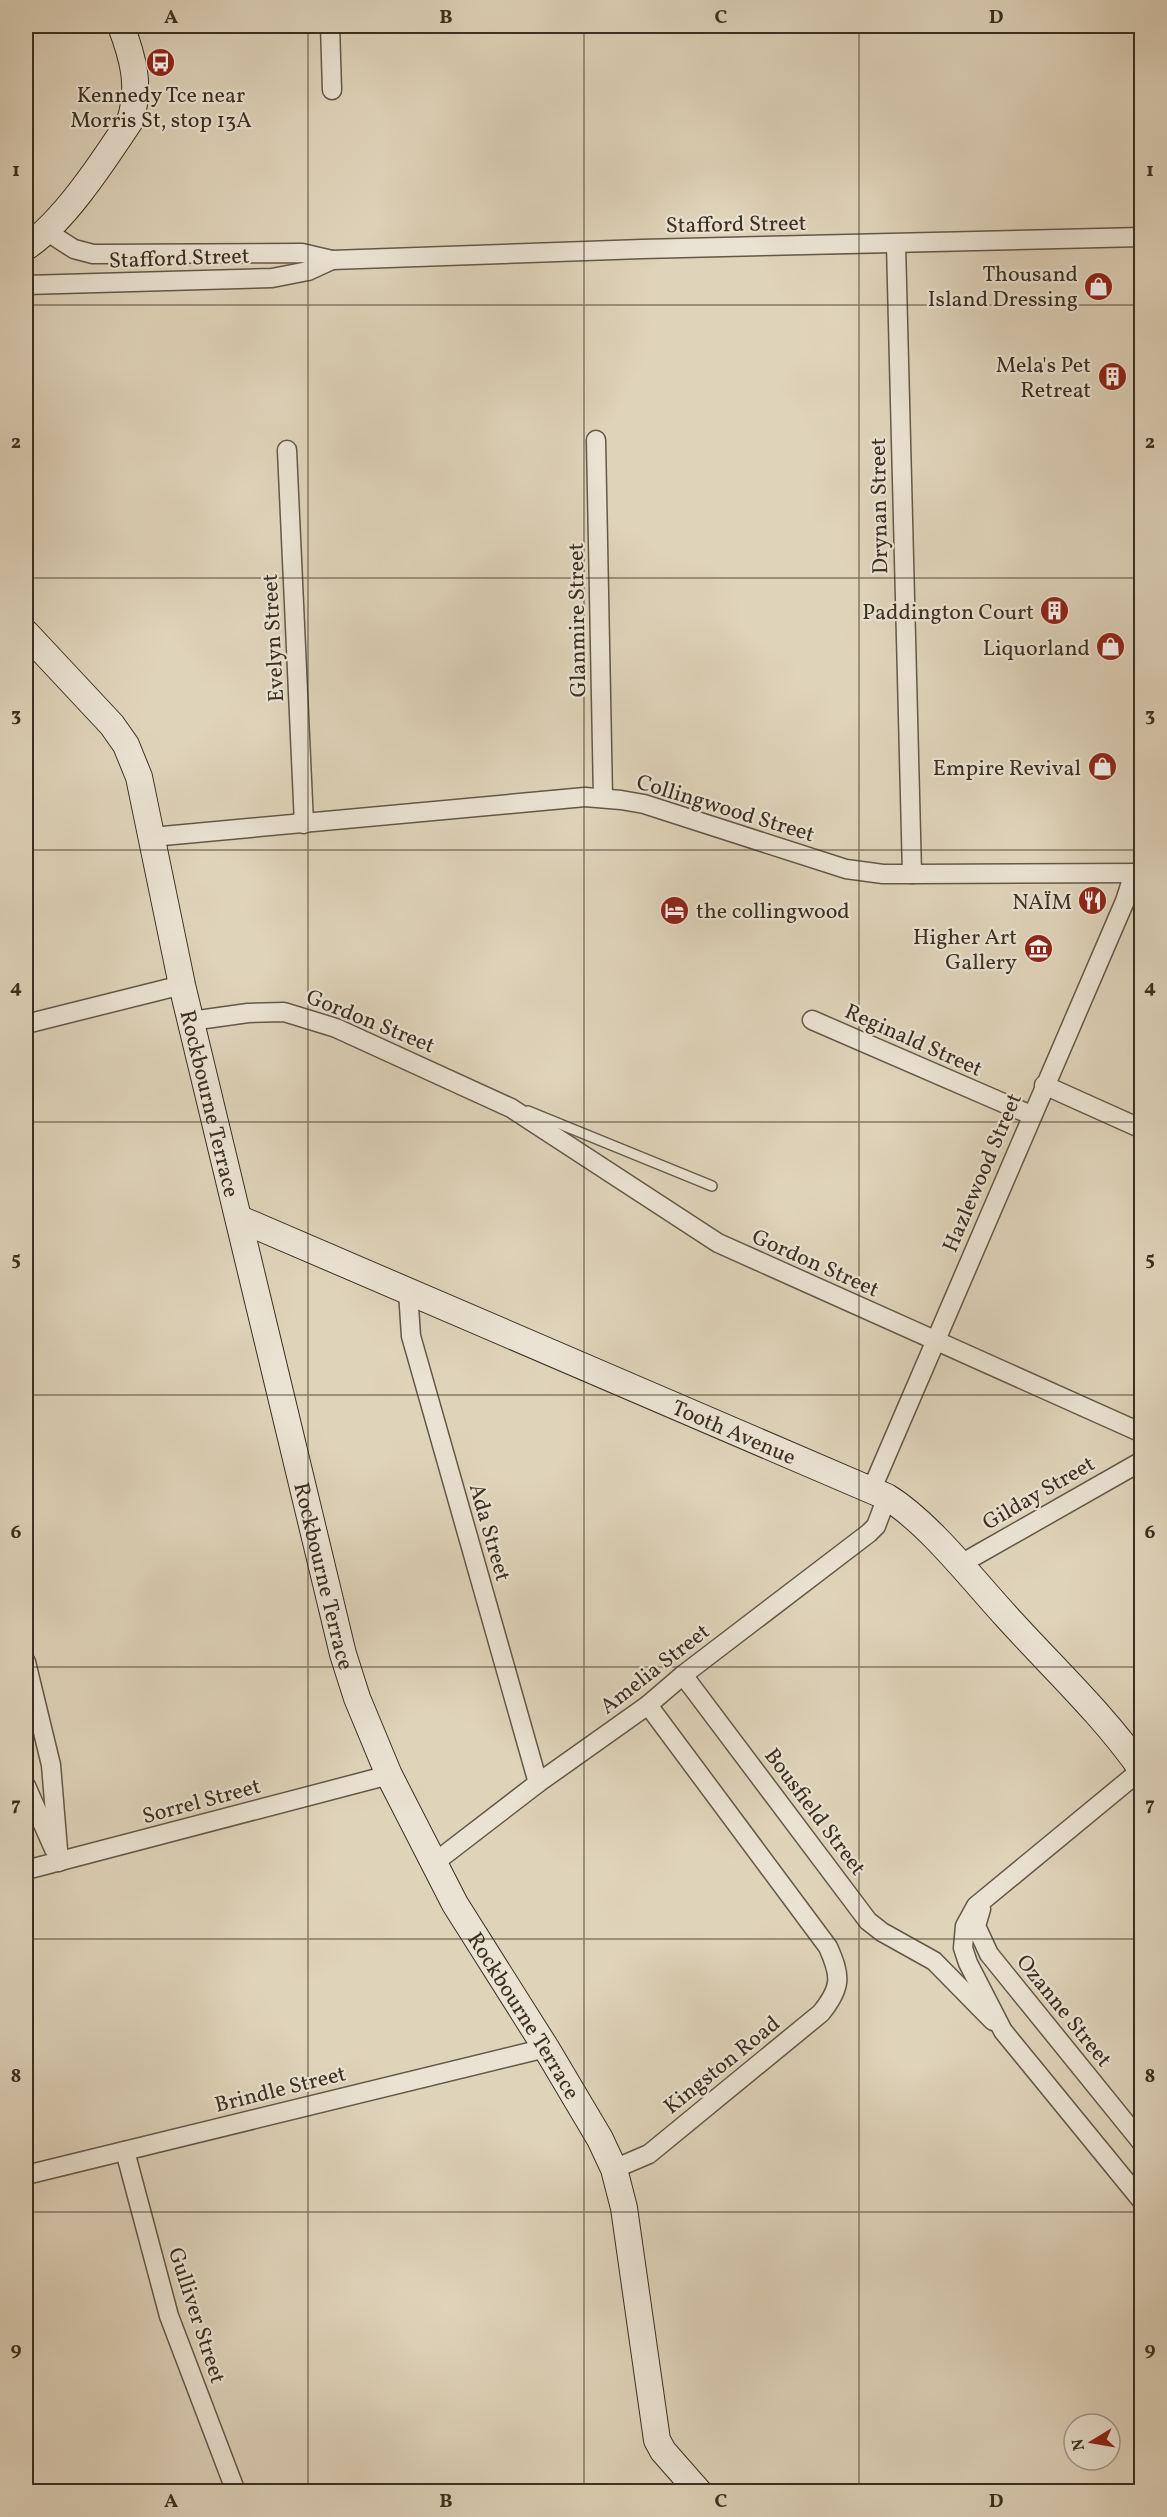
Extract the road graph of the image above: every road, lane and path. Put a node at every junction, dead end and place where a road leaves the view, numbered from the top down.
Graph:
1 (121, 26) edge
2 (330, 26) edge
3 (332, 90) dead end
4 (46, 231) junction
5 (1142, 237) edge
6 (896, 244) junction
7 (26, 247) edge
8 (332, 260) junction
9 (26, 285) edge
10 (596, 440) dead end
11 (287, 450) dead end
12 (26, 633) edge
13 (603, 798) junction
14 (304, 824) junction
15 (152, 837) junction
16 (1138, 873) edge
17 (912, 874) junction
18 (182, 985) junction
19 (812, 1020) dead end
20 (191, 1021) junction
21 (26, 1023) edge
22 (1044, 1085) junction
23 (492, 1098) junction
24 (1031, 1115) junction
25 (1142, 1129) edge
26 (712, 1186) dead end
27 (240, 1219) junction
28 (408, 1292) junction
29 (935, 1342) junction
30 (1142, 1433) edge
31 (1142, 1461) edge
32 (879, 1494) junction
33 (958, 1565) junction
34 (26, 1662) edge
35 (683, 1675) junction
36 (648, 1705) junction
37 (1141, 1770) edge
38 (390, 1775) junction
39 (538, 1783) junction
40 (26, 1786) edge
41 (59, 1862) junction
42 (434, 1863) junction
43 (26, 1870) edge
44 (970, 1935) junction
45 (1003, 2031) junction
46 (546, 2048) junction
47 (1142, 2143) edge
48 (125, 2151) junction
49 (614, 2169) junction
50 (26, 2175) edge
51 (1142, 2201) edge
52 (691, 2488) edge
53 (236, 2492) edge

1 - 4 street
2 - 3 street
4 - 7 street
4 - 8 street, Stafford Street
5 - 6 street, Stafford Street
6 - 8 street, Stafford Street
6 - 17 street, Drynan Street
8 - 9 street, Stafford Street
10 - 13 street, Glanmire Street
11 - 14 street, Evelyn Street
12 - 15 street, Rockbourne Terrace
13 - 14 street, Collingwood Street
13 - 17 street, Collingwood Street
14 - 15 street, Collingwood Street
15 - 18 street, Rockbourne Terrace
16 - 17 street, Collingwood Street
16 - 22 street, Hazlewood Street
18 - 20 street, Rockbourne Terrace
18 - 21 street
19 - 24 street, Reginald Street
20 - 23 street, Gordon Street
20 - 27 street, Rockbourne Terrace
22 - 24 street, Hazlewood Street
22 - 25 street
23 - 26 lane, Gordon Street
23 - 29 street, Gordon Street
24 - 29 street, Hazlewood Street
27 - 28 street, Tooth Avenue
27 - 38 street, Rockbourne Terrace
28 - 32 street, Tooth Avenue
28 - 39 street, Ada Street
29 - 30 street, Gordon Street
29 - 32 street, Hazlewood Street
31 - 33 street, Gilday Street
32 - 33 street, Tooth Avenue
32 - 35 street, Amelia Street
33 - 37 street, Tooth Avenue
34 - 41 street
35 - 36 street, Amelia Street
35 - 45 street, Bousfield Street
36 - 39 street, Amelia Street
36 - 49 street, Kingston Road
37 - 44 street
38 - 41 street, Sorrel Street
38 - 42 street, Rockbourne Terrace
39 - 42 street, Amelia Street
40 - 41 street
41 - 43 street, Sorrel Street
42 - 46 street, Rockbourne Terrace
44 - 45 street
44 - 47 street, Ozanne Street
45 - 51 street
46 - 48 street, Brindle Street
46 - 49 street, Rockbourne Terrace
48 - 50 street, Brindle Street
48 - 53 street, Gulliver Street
49 - 52 street, Rockbourne Terrace

